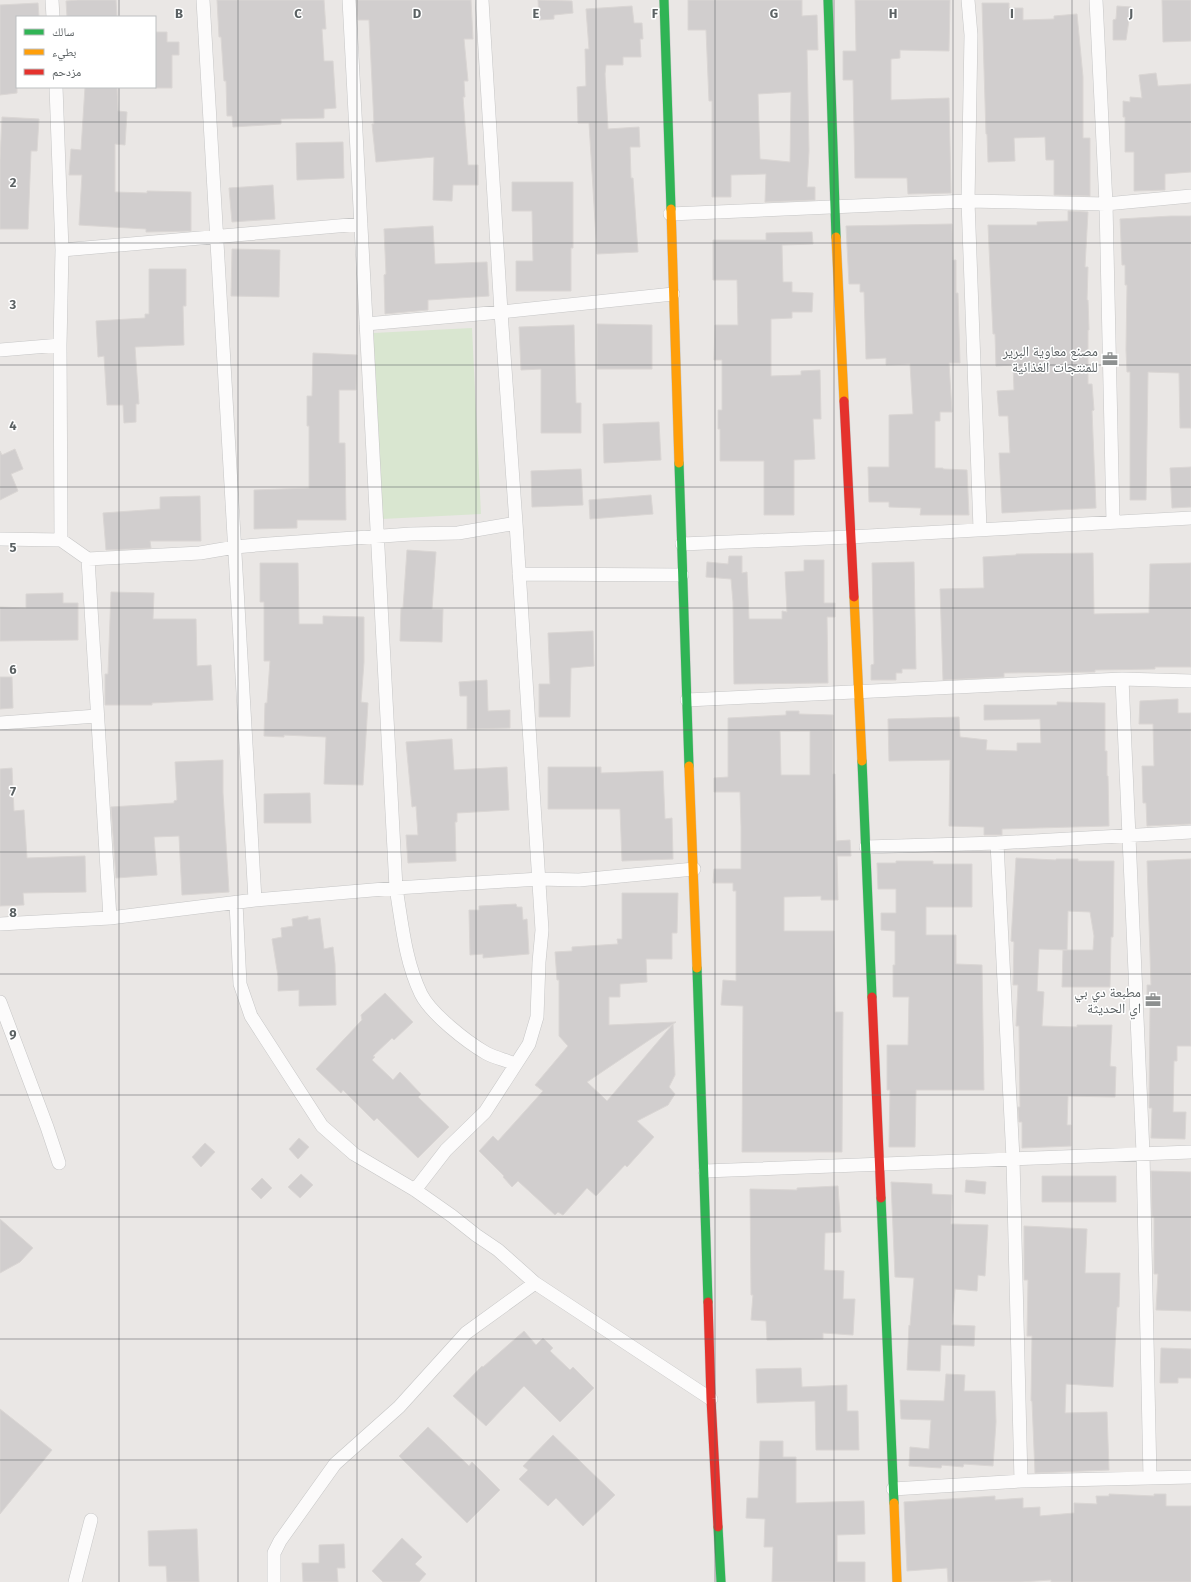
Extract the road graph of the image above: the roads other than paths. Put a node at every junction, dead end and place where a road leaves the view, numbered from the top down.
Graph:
1 (52, 0) edge
2 (203, 0) edge
3 (349, 0) edge
4 (482, 0) edge
5 (664, 0) edge
6 (828, 0) edge
7 (968, 0) edge
8 (1096, 0) edge
9 (53, 16) edge
10 (56, 88) edge
11 (1191, 196) edge
12 (968, 201) junction
13 (1106, 204) junction
14 (835, 207) junction
15 (670, 214) junction
16 (361, 224) junction
17 (217, 237) junction
18 (62, 250) junction
19 (673, 294) junction
20 (501, 312) junction
21 (366, 324) junction
22 (60, 345) junction
23 (0, 350) edge
24 (1191, 518) edge
25 (1113, 522) junction
26 (516, 523) junction
27 (980, 529) junction
28 (377, 536) junction
29 (850, 537) junction
30 (0, 539) edge
31 (61, 540) junction
32 (682, 544) junction
33 (235, 547) junction
34 (88, 559) junction
35 (519, 574) junction
36 (682, 575) junction
37 (1122, 679) junction
38 (1191, 681) edge
39 (858, 692) junction
40 (687, 700) junction
41 (97, 716) junction
42 (0, 723) edge
43 (1191, 832) edge
44 (1129, 835) junction
45 (997, 843) junction
46 (866, 847) junction
47 (694, 869) junction
48 (539, 879) junction
49 (396, 888) junction
50 (255, 900) junction
51 (236, 903) junction
52 (110, 918) junction
53 (0, 924) edge
54 (0, 1002) edge
55 (515, 1064) junction
56 (1191, 1152) edge
57 (1143, 1153) junction
58 (1013, 1159) junction
59 (59, 1164) dead end
60 (879, 1164) junction
61 (705, 1171) junction
62 (415, 1190) junction
63 (534, 1282) junction
64 (711, 1399) junction
65 (1191, 1477) edge
66 (1150, 1478) junction
67 (1021, 1481) junction
68 (893, 1489) junction
69 (91, 1520) dead end
70 (75, 1582) edge
71 (274, 1582) edge
72 (721, 1582) edge
73 (896, 1582) edge

1 - 9 street
2 - 17 street
3 - 16 street
4 - 20 street
5 - 15 street
6 - 14 street
7 - 12 street
8 - 13 street
10 - 18 street
11 - 13 street
12 - 13 street
12 - 14 street
12 - 27 street
13 - 25 street
14 - 15 street
14 - 29 street
15 - 19 street
16 - 17 street
16 - 21 street
17 - 18 street
17 - 33 street
18 - 22 street
19 - 20 street
19 - 32 street
20 - 21 street
20 - 26 street
21 - 28 street
22 - 23 street
22 - 31 street
24 - 25 street
25 - 27 street
26 - 28 street
26 - 35 street
27 - 29 street
28 - 33 street
28 - 49 street
29 - 32 street
29 - 39 street
30 - 31 street
31 - 34 street
32 - 36 street
33 - 34 street
33 - 50 street
34 - 41 street
35 - 36 street
35 - 48 street
36 - 40 street
37 - 38 street
37 - 39 street
37 - 44 street
39 - 40 street
39 - 46 street
40 - 47 street
41 - 42 street
41 - 52 street
43 - 44 street
44 - 45 street
44 - 57 street
45 - 46 street
45 - 58 street
46 - 60 street
47 - 48 street
47 - 61 street
48 - 49 street
48 - 55 street
49 - 50 street
49 - 55 street
50 - 51 street
51 - 52 street
51 - 62 street
52 - 53 street
54 - 59 street
55 - 62 street
56 - 57 street
57 - 58 street
57 - 66 street
58 - 60 street
58 - 67 street
60 - 61 street
60 - 68 street
61 - 64 street
62 - 63 street
63 - 64 street
63 - 71 street
64 - 72 street
65 - 66 street
66 - 67 street
67 - 68 street
68 - 73 street
69 - 70 street

